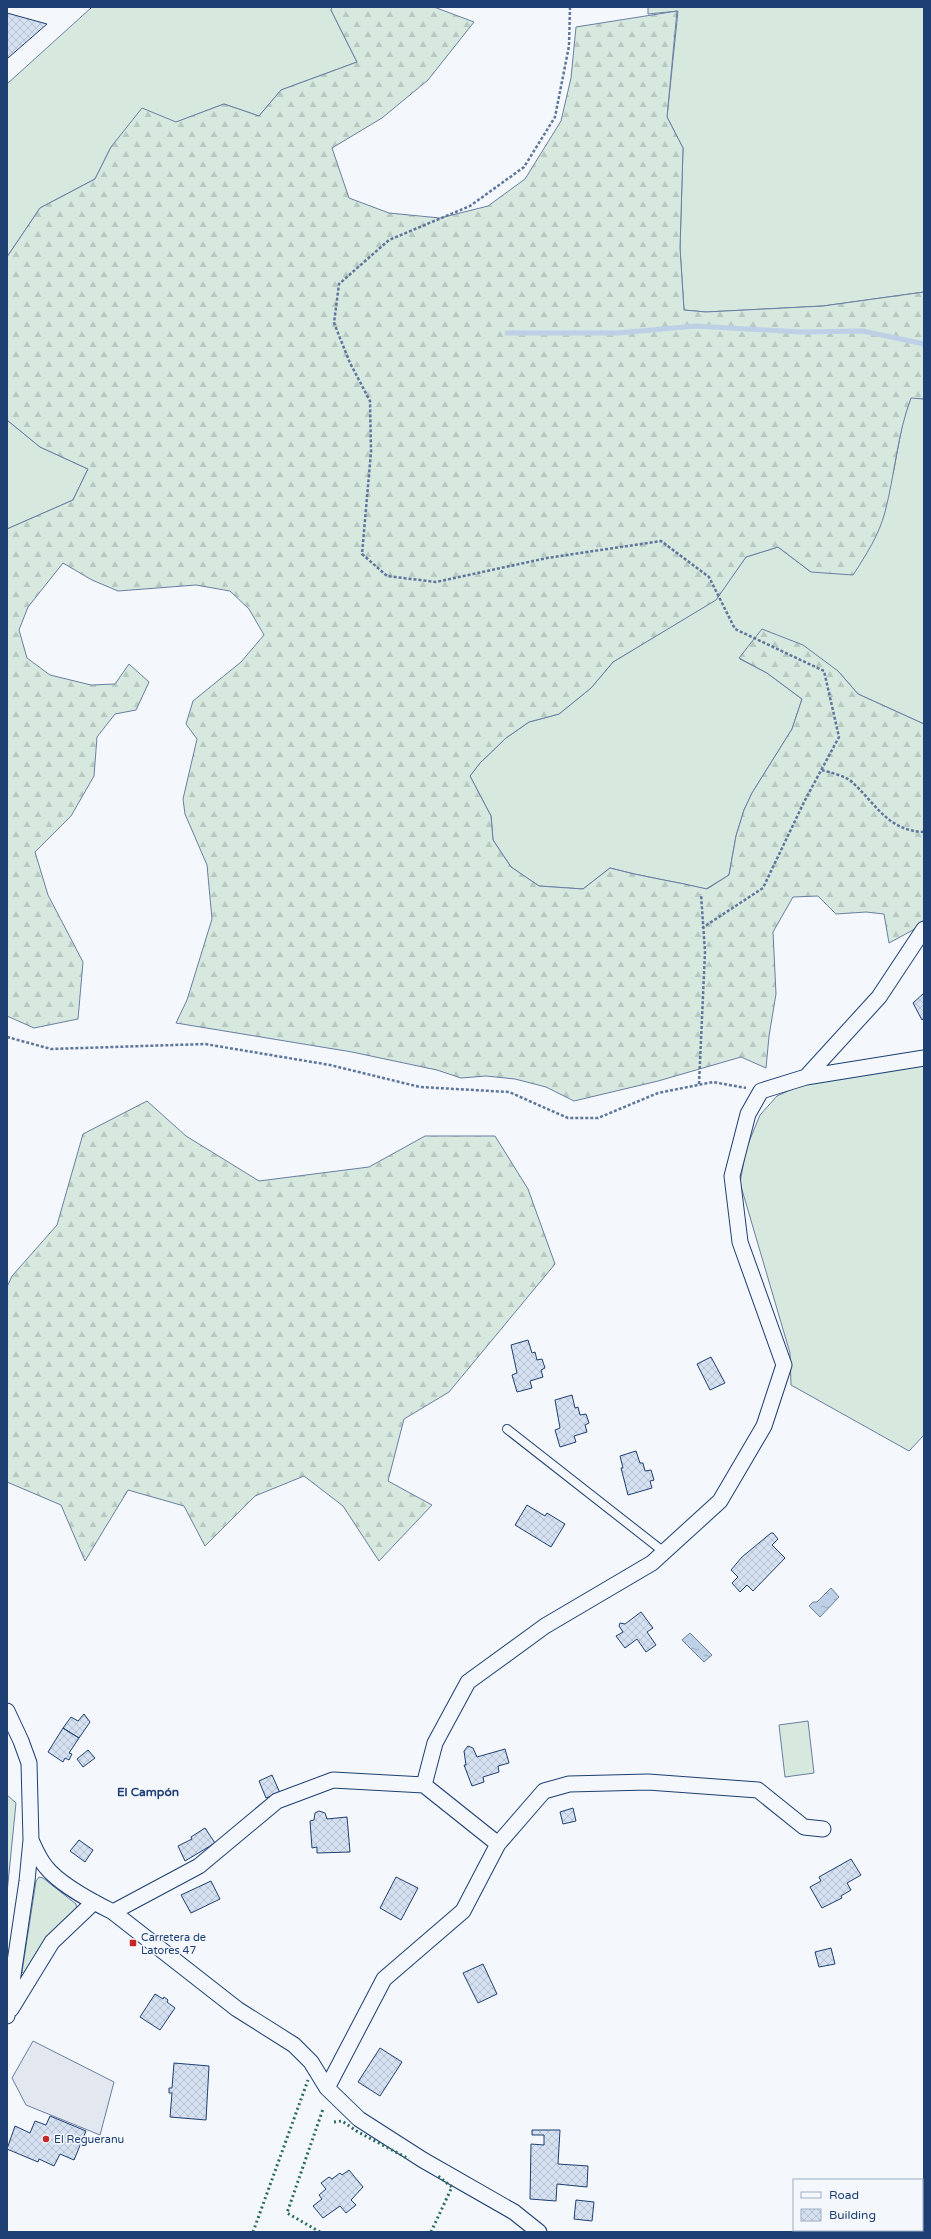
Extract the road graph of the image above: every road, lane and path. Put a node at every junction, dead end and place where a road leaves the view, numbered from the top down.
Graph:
1 (570, 7) edge
2 (822, 770) junction
3 (924, 832) edge
4 (701, 894) dead end
5 (702, 928) junction
6 (924, 929) edge
7 (7, 1037) edge
8 (924, 1058) edge
9 (806, 1077) junction
10 (700, 1084) junction
11 (761, 1091) junction
12 (507, 1429) dead end
13 (664, 1552) junction
14 (7, 1711) edge
15 (424, 1785) junction
16 (823, 1829) dead end
17 (31, 1840) junction
18 (498, 1844) junction
19 (94, 1902) junction
20 (113, 1912) junction
21 (7, 2016) edge
22 (327, 2088) junction
23 (539, 2232) edge

1 - 2 path
2 - 3 path
2 - 5 path
4 - 5 path
5 - 10 path
6 - 9 street
7 - 10 path
8 - 9 street
9 - 11 street
10 - 11 path
11 - 13 street
12 - 13 lane
13 - 15 street
14 - 17 street
15 - 18 street
15 - 20 street
16 - 18 street
17 - 19 street
17 - 21 street
18 - 22 street
19 - 20 street
19 - 21 street
20 - 22 street
22 - 23 street

